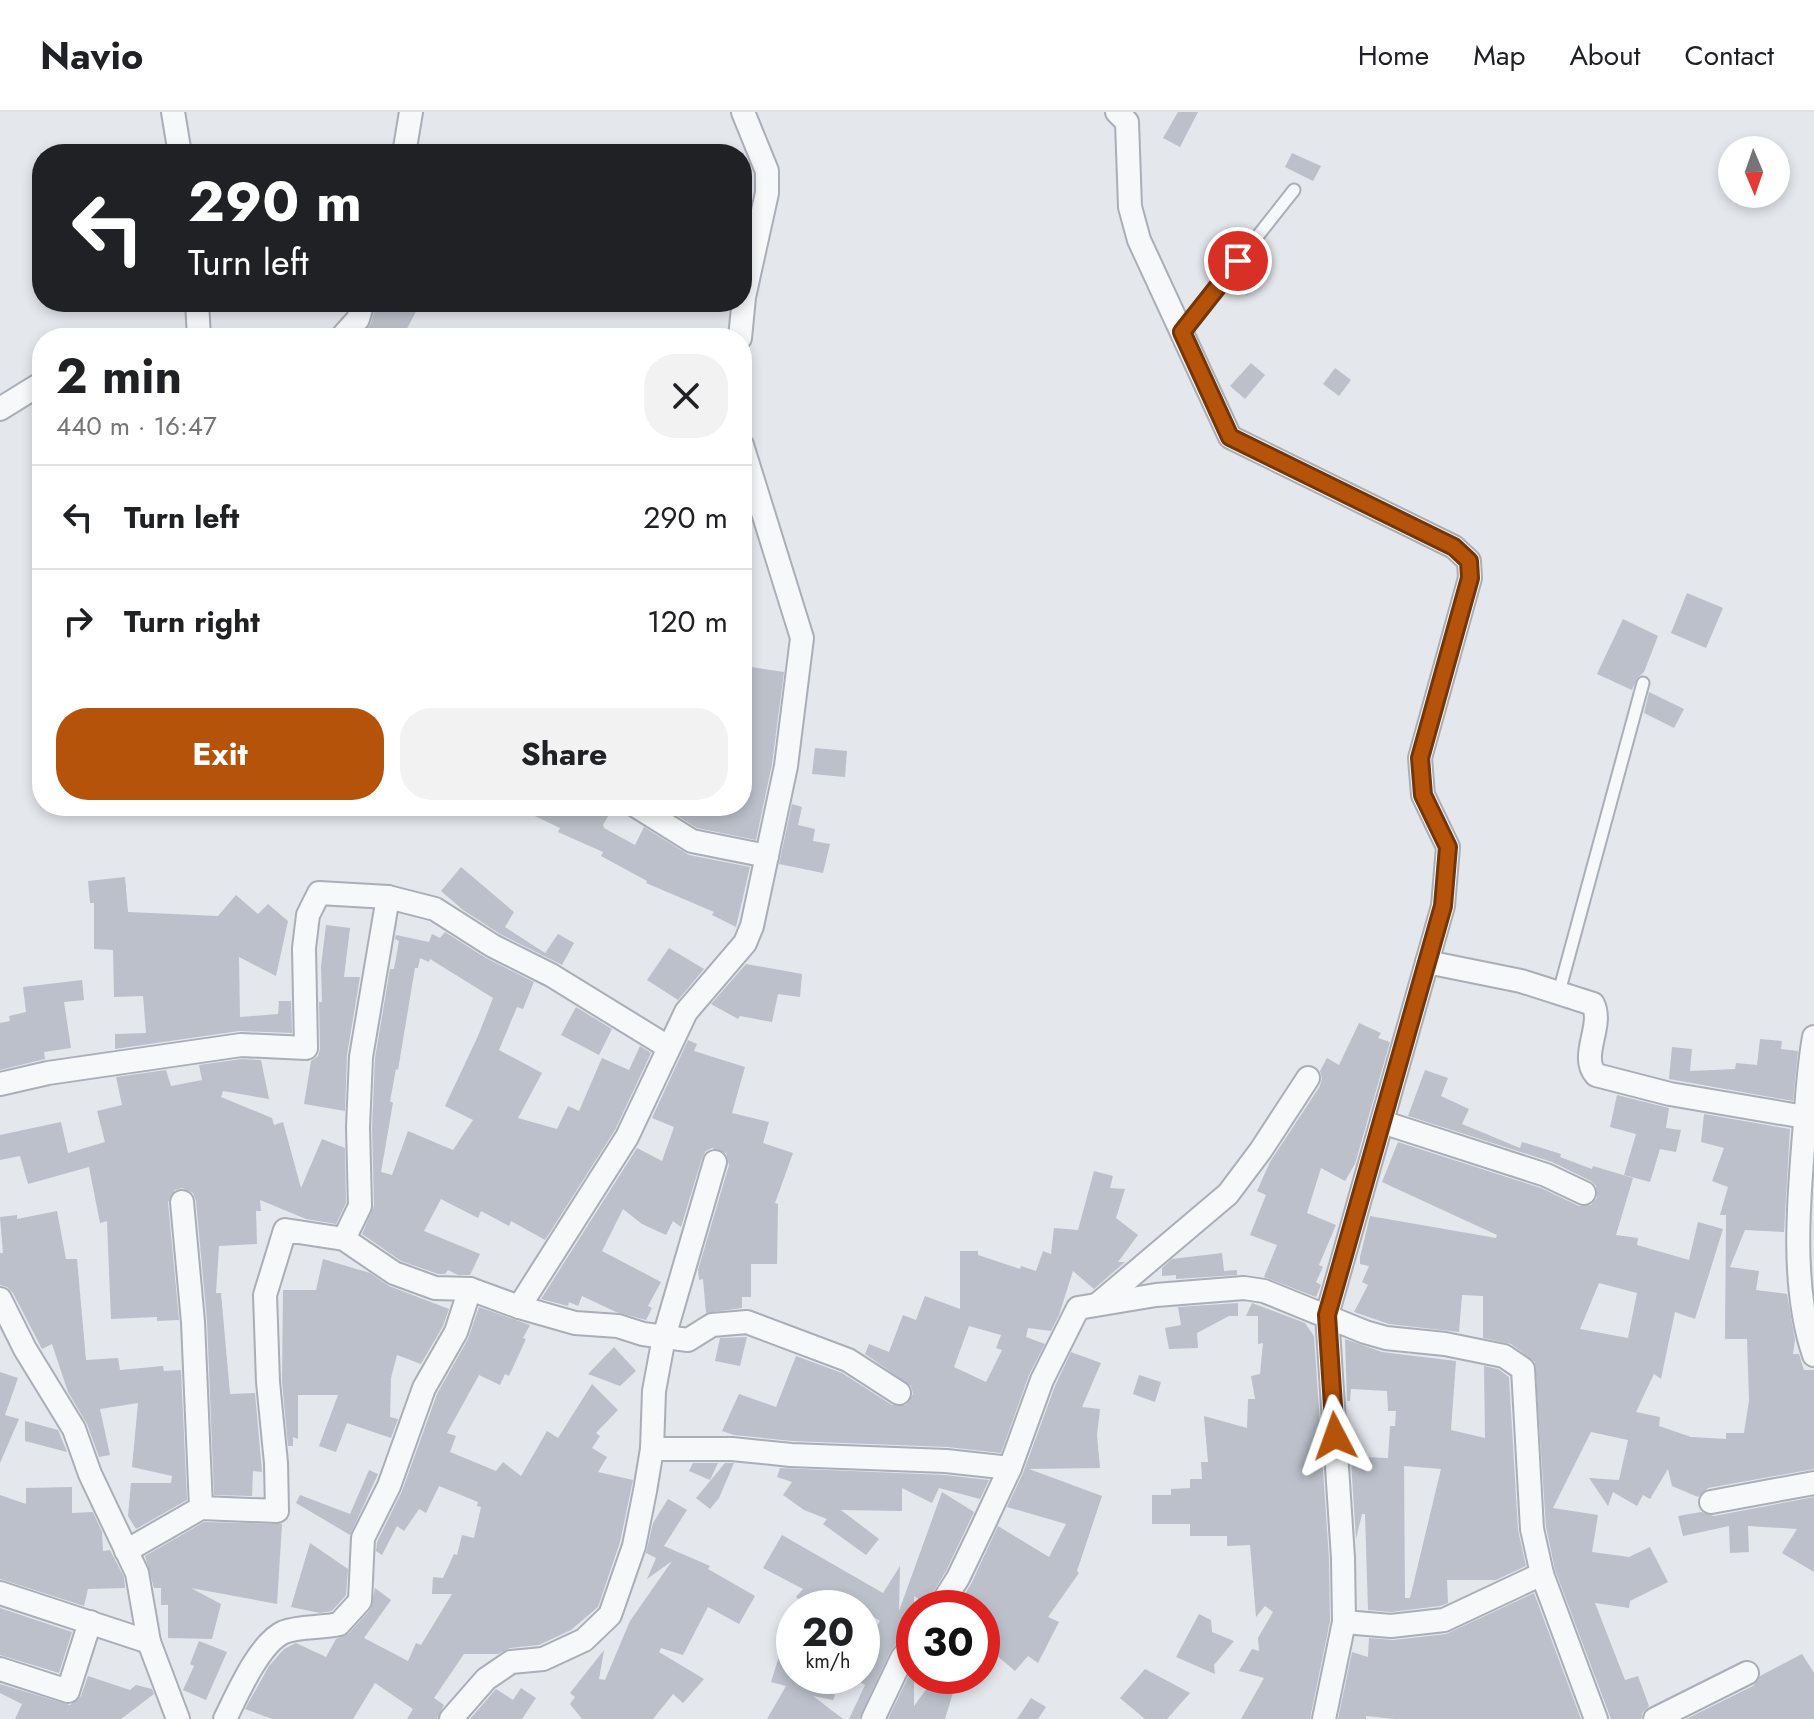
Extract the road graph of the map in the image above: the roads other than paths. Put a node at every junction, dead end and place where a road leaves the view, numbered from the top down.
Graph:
1 (173, 112) edge
2 (411, 112) edge
3 (743, 112) edge
4 (1117, 112) edge
5 (178, 144) edge
6 (406, 144) edge
7 (1294, 190) dead end
8 (752, 261) edge
9 (1182, 332) junction
10 (32, 389) edge
11 (0, 409) edge
12 (752, 477) edge
13 (1643, 683) dead end
14 (652, 816) edge
15 (767, 856) junction
16 (388, 897) junction
17 (1427, 962) junction
18 (1559, 992) junction
19 (1814, 1037) edge
20 (668, 1047) junction
21 (1308, 1078) dead end
22 (0, 1084) edge
23 (1805, 1117) junction
24 (1382, 1122) junction
25 (715, 1162) dead end
26 (1584, 1193) dead end
27 (182, 1202) dead end
28 (344, 1239) junction
29 (1808, 1286) edge
30 (470, 1289) junction
31 (0, 1299) edge
32 (1098, 1304) junction
33 (519, 1307) junction
34 (1327, 1315) junction
35 (664, 1337) junction
36 (1814, 1355) edge
37 (899, 1393) dead end
38 (652, 1449) junction
39 (1010, 1468) junction
40 (1814, 1483) edge
41 (1711, 1502) dead end
42 (201, 1508) junction
43 (126, 1551) junction
44 (1542, 1574) junction
45 (950, 1590) edge
46 (0, 1593) edge
47 (90, 1622) junction
48 (1344, 1622) junction
49 (149, 1642) junction
50 (0, 1669) edge
51 (896, 1671) edge
52 (1747, 1673) dead end
53 (178, 1719) edge
54 (225, 1719) edge
55 (451, 1719) edge
56 (873, 1719) edge
57 (1324, 1719) edge
58 (1596, 1719) edge
59 (1655, 1719) edge

1 - 5 street
2 - 6 street
3 - 8 street
4 - 9 street
7 - 9 lane
9 - 17 street
10 - 11 street
12 - 15 street
13 - 18 lane
14 - 15 street
15 - 20 street
16 - 20 street
16 - 22 street
16 - 28 street
17 - 18 street
17 - 24 street
18 - 23 street
19 - 23 street
20 - 33 street
21 - 32 street
23 - 29 street
24 - 26 street
24 - 34 street
25 - 35 street
27 - 42 street
28 - 30 street
28 - 42 street
29 - 36 street
30 - 33 street
30 - 54 street
31 - 43 street
32 - 34 street
32 - 39 street
33 - 35 street
34 - 44 street
34 - 48 street
35 - 37 street
35 - 38 street
38 - 39 street
38 - 55 street
39 - 45 street
40 - 41 street
42 - 43 street
43 - 49 street
44 - 48 street
44 - 58 street
46 - 47 street
47 - 49 street
47 - 50 street
48 - 57 street
49 - 53 street
51 - 56 street
52 - 59 street

